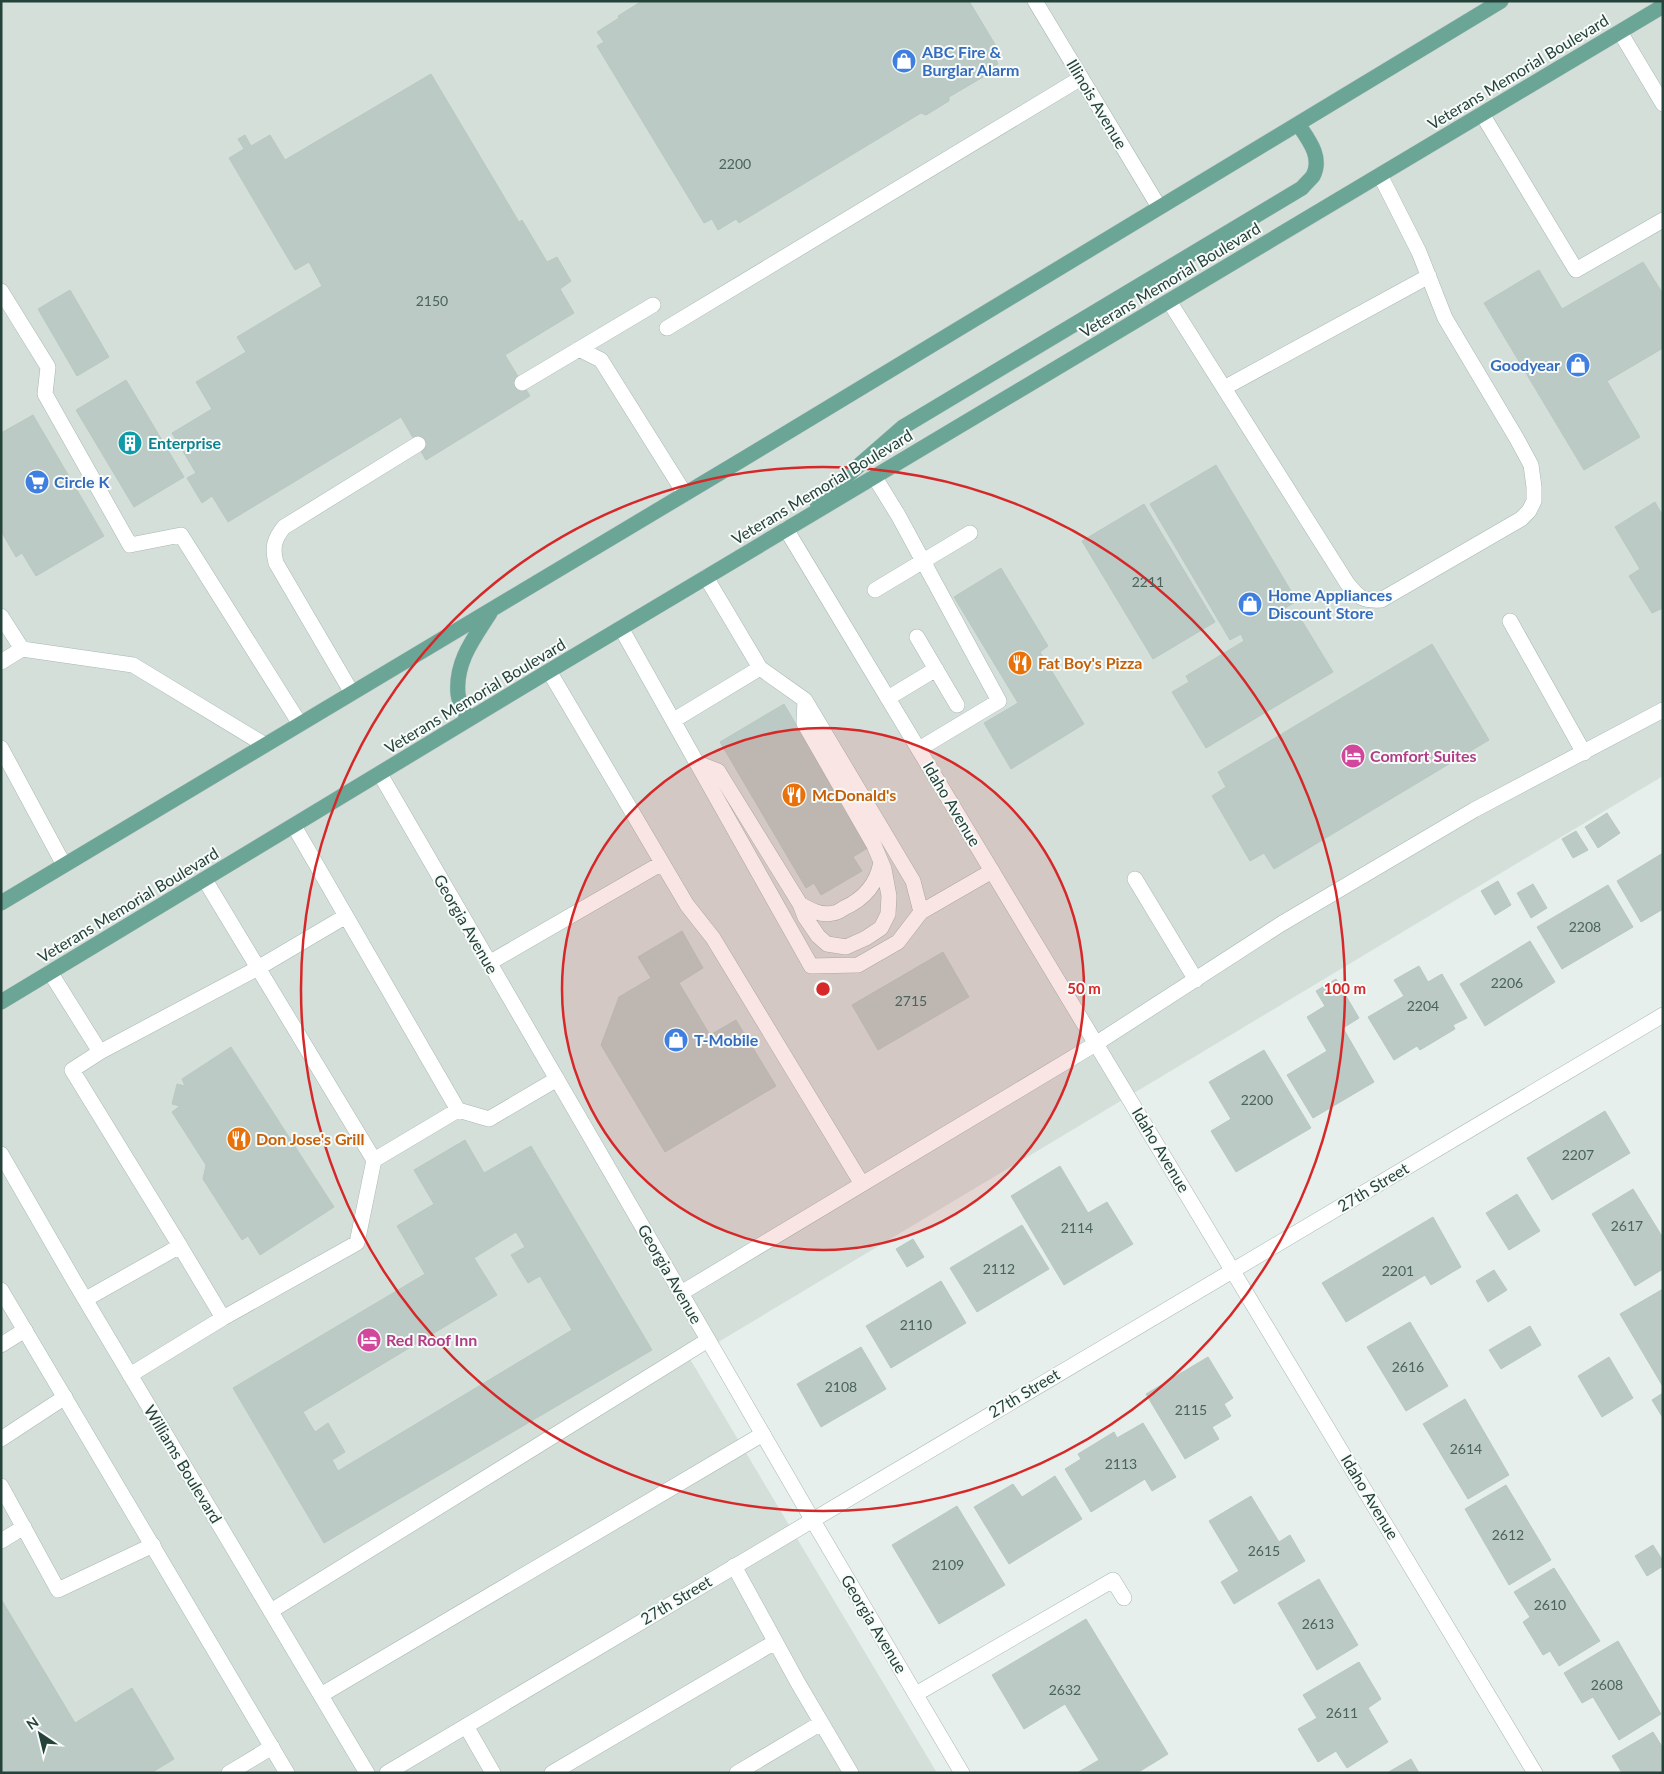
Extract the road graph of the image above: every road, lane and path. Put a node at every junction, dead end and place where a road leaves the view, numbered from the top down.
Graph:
1 (1035, 1) edge
2 (1501, 1) edge
3 (1663, 6) edge
4 (1620, 32) junction
5 (1081, 78) junction
6 (1663, 104) edge
7 (1482, 114) junction
8 (1298, 124) junction
9 (1380, 175) junction
10 (1159, 207) junction
11 (1663, 220) edge
12 (1429, 276) junction
13 (1, 291) edge
14 (1169, 301) junction
15 (653, 305) dead end
16 (667, 328) dead end
17 (579, 349) junction
18 (522, 383) dead end
19 (1224, 388) junction
20 (418, 444) dead end
21 (874, 476) junction
22 (685, 494) junction
23 (786, 529) junction
24 (970, 533) dead end
25 (922, 561) junction
26 (706, 577) junction
27 (876, 590) dead end
28 (492, 609) junction
29 (1, 616) edge
30 (1510, 620) dead end
31 (621, 628) junction
32 (917, 637) dead end
33 (22, 649) junction
34 (1, 662) edge
35 (760, 668) junction
36 (936, 669) junction
37 (549, 671) junction
38 (352, 693) junction
39 (888, 698) junction
40 (806, 700) junction
41 (957, 705) dead end
42 (1663, 710) edge
43 (468, 720) junction
44 (674, 720) junction
45 (300, 724) junction
46 (265, 745) junction
47 (1, 748) edge
48 (919, 749) junction
49 (1584, 752) junction
50 (697, 763) junction
51 (380, 774) junction
52 (294, 826) junction
53 (881, 862) junction
54 (662, 863) junction
55 (64, 865) junction
56 (992, 871) junction
57 (1135, 879) dead end
58 (205, 880) junction
59 (1, 903) edge
60 (800, 904) junction
61 (921, 912) junction
62 (346, 916) junction
63 (489, 963) junction
64 (258, 968) junction
65 (50, 972) junction
66 (1196, 980) junction
67 (1, 1002) edge
68 (1660, 1023) edge
69 (1097, 1044) junction
70 (100, 1052) junction
71 (557, 1079) junction
72 (458, 1110) junction
73 (1, 1154) edge
74 (374, 1160) junction
75 (862, 1184) junction
76 (180, 1246) junction
77 (1233, 1269) junction
78 (1, 1290) edge
79 (681, 1293) junction
80 (86, 1299) junction
81 (223, 1318) junction
82 (25, 1330) junction
83 (708, 1340) junction
84 (1, 1345) edge
85 (130, 1375) junction
86 (65, 1397) junction
87 (763, 1434) junction
88 (1, 1439) edge
89 (1, 1486) edge
90 (812, 1519) junction
91 (24, 1527) junction
92 (1, 1540) edge
93 (153, 1546) junction
94 (734, 1566) junction
95 (1124, 1598) dead end
96 (271, 1610) junction
97 (775, 1642) junction
98 (916, 1694) junction
99 (321, 1696) junction
100 (822, 1723) junction
101 (466, 1726) junction
102 (272, 1747) junction
103 (229, 1773) edge
104 (287, 1773) edge
105 (367, 1773) edge
106 (387, 1773) edge
107 (493, 1773) edge
108 (552, 1773) edge
109 (737, 1773) edge
110 (851, 1773) edge
111 (962, 1773) edge
112 (1535, 1773) edge

1 - 5 street, Illinois Avenue
2 - 8 main road
3 - 4 main road, Veterans Memorial Boulevard
4 - 6 street
4 - 7 main road, Veterans Memorial Boulevard
5 - 10 street, Illinois Avenue
5 - 16 street
7 - 9 main road, Veterans Memorial Boulevard
7 - 11 street
8 - 10 main road
8 - 23 main road
9 - 12 street
9 - 14 main road, Veterans Memorial Boulevard
10 - 22 main road
12 - 19 street
12 - 19 street
13 - 45 street
14 - 19 street
14 - 21 main road, Veterans Memorial Boulevard
15 - 17 street
17 - 18 street
17 - 22 street
20 - 38 street
21 - 23 main road, Veterans Memorial Boulevard
21 - 25 street
22 - 28 main road
23 - 26 main road, Veterans Memorial Boulevard
23 - 39 street, Idaho Avenue
24 - 25 street
25 - 27 street
25 - 48 street
26 - 31 main road, Veterans Memorial Boulevard
26 - 35 street
28 - 38 main road
28 - 43 main road
29 - 33 street
30 - 49 street
31 - 37 main road, Veterans Memorial Boulevard
31 - 44 street
32 - 36 street
33 - 34 street
33 - 46 street
35 - 40 street
35 - 44 street
36 - 39 street
36 - 41 street
37 - 43 main road, Veterans Memorial Boulevard
37 - 54 street
38 - 45 main road
39 - 48 street, Idaho Avenue
40 - 53 street
40 - 61 street
42 - 49 street
43 - 51 main road, Veterans Memorial Boulevard
44 - 50 street
45 - 46 main road
46 - 55 main road
47 - 55 street
48 - 56 street, Idaho Avenue
49 - 66 street
50 - 60 street
50 - 61 street
51 - 52 main road, Veterans Memorial Boulevard
51 - 63 street, Georgia Avenue
52 - 58 main road, Veterans Memorial Boulevard
52 - 62 street
53 - 60 street
53 - 60 street
54 - 63 street
54 - 75 street
55 - 59 main road
56 - 61 street
56 - 69 street, Idaho Avenue
57 - 66 street
58 - 64 street
58 - 65 main road, Veterans Memorial Boulevard
62 - 64 street
62 - 72 street
63 - 71 street, Georgia Avenue
64 - 70 street
64 - 74 street
65 - 67 main road, Veterans Memorial Boulevard
65 - 70 street
66 - 69 street
68 - 77 street, 27th Street
69 - 75 street
69 - 77 street, Idaho Avenue
70 - 76 street
71 - 72 street
71 - 79 street, Georgia Avenue
72 - 74 street
73 - 80 street, Williams Boulevard
74 - 81 street
75 - 79 street
76 - 80 street
76 - 81 street
77 - 90 street, 27th Street
77 - 112 street, Idaho Avenue
78 - 82 street
79 - 83 street, Georgia Avenue
80 - 85 street, Williams Boulevard
81 - 85 street
82 - 84 street
82 - 86 street
83 - 87 street, Georgia Avenue
83 - 96 street
85 - 96 street, Williams Boulevard
86 - 88 street
86 - 93 street
87 - 90 street, Georgia Avenue
87 - 99 street
89 - 91 street
90 - 94 street, 27th Street
90 - 98 street, Georgia Avenue
91 - 92 street
91 - 93 street
93 - 102 street
94 - 97 street
94 - 101 street, 27th Street
95 - 98 street
96 - 99 street, Williams Boulevard
97 - 100 street
97 - 108 street
98 - 111 street, Georgia Avenue
99 - 105 street, Williams Boulevard
100 - 109 street
100 - 110 street
101 - 106 street, 27th Street
101 - 107 street
102 - 103 street
102 - 104 street

